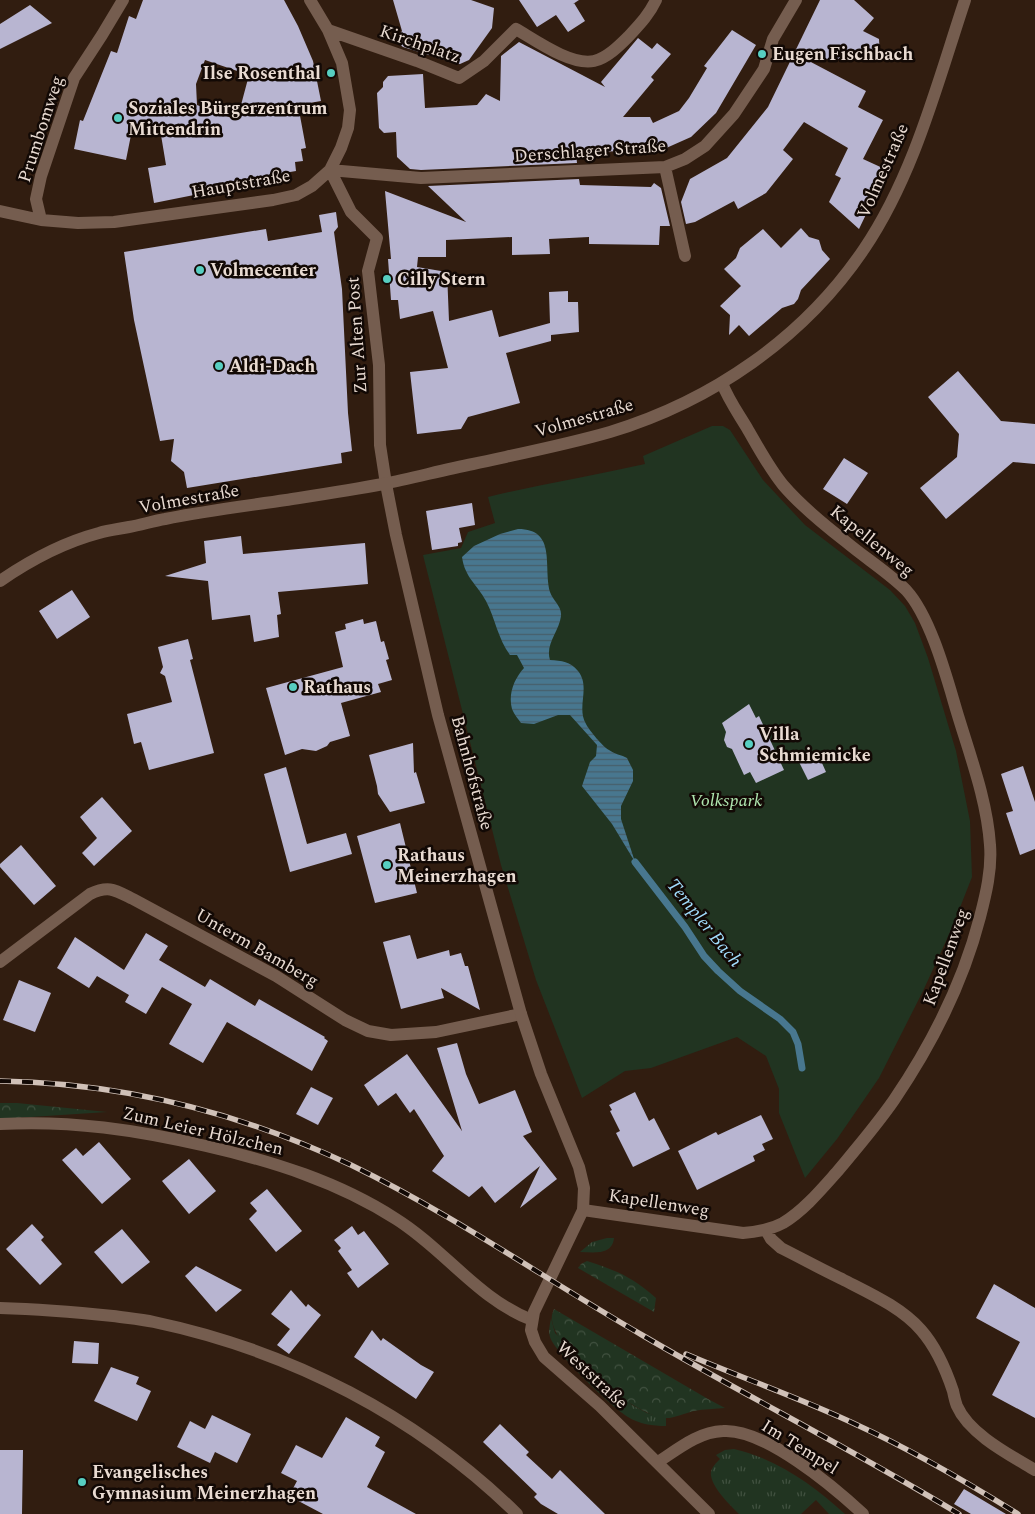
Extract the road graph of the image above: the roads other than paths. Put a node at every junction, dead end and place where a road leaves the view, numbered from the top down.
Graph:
1 (123, 0) edge
2 (310, 0) edge
3 (656, 0) edge
4 (796, 0) edge
5 (965, 0) edge
6 (328, 30) junction
7 (665, 167) junction
8 (330, 170) junction
9 (0, 211) edge
10 (41, 220) junction
11 (685, 256) dead end
12 (722, 383) junction
13 (386, 484) junction
14 (0, 581) edge
15 (0, 962) edge
16 (521, 1014) junction
17 (0, 1124) edge
18 (583, 1210) junction
19 (766, 1230) junction
20 (0, 1308) edge
21 (532, 1320) junction
22 (658, 1462) junction
23 (1035, 1470) edge
24 (516, 1514) edge
25 (709, 1514) edge
26 (863, 1514) edge

1 - 10 street, Prumbomweg
2 - 6 street, Hauptstraße
3 - 6 street, Kirchplatz
4 - 7 street, Derschlager Straße
5 - 12 street, Volmestraße
6 - 8 street, Hauptstraße
7 - 8 street, Derschlager Straße
7 - 11 street
8 - 10 street, Hauptstraße
8 - 13 street, Zur Alten Post
9 - 10 street, Hauptstraße
12 - 13 street, Volmestraße
12 - 19 street, Kapellenweg
13 - 14 street, Volmestraße
13 - 16 street, Bahnhofstraße
15 - 16 street, Unterm Bamberg
16 - 18 street, Bahnhofstraße
17 - 21 street, Zum Leier Hölzchen
18 - 19 street, Kapellenweg
18 - 21 street
19 - 23 street
20 - 24 street
21 - 22 street, Weststraße
22 - 25 street, Weststraße
22 - 26 street, Im Tempel

